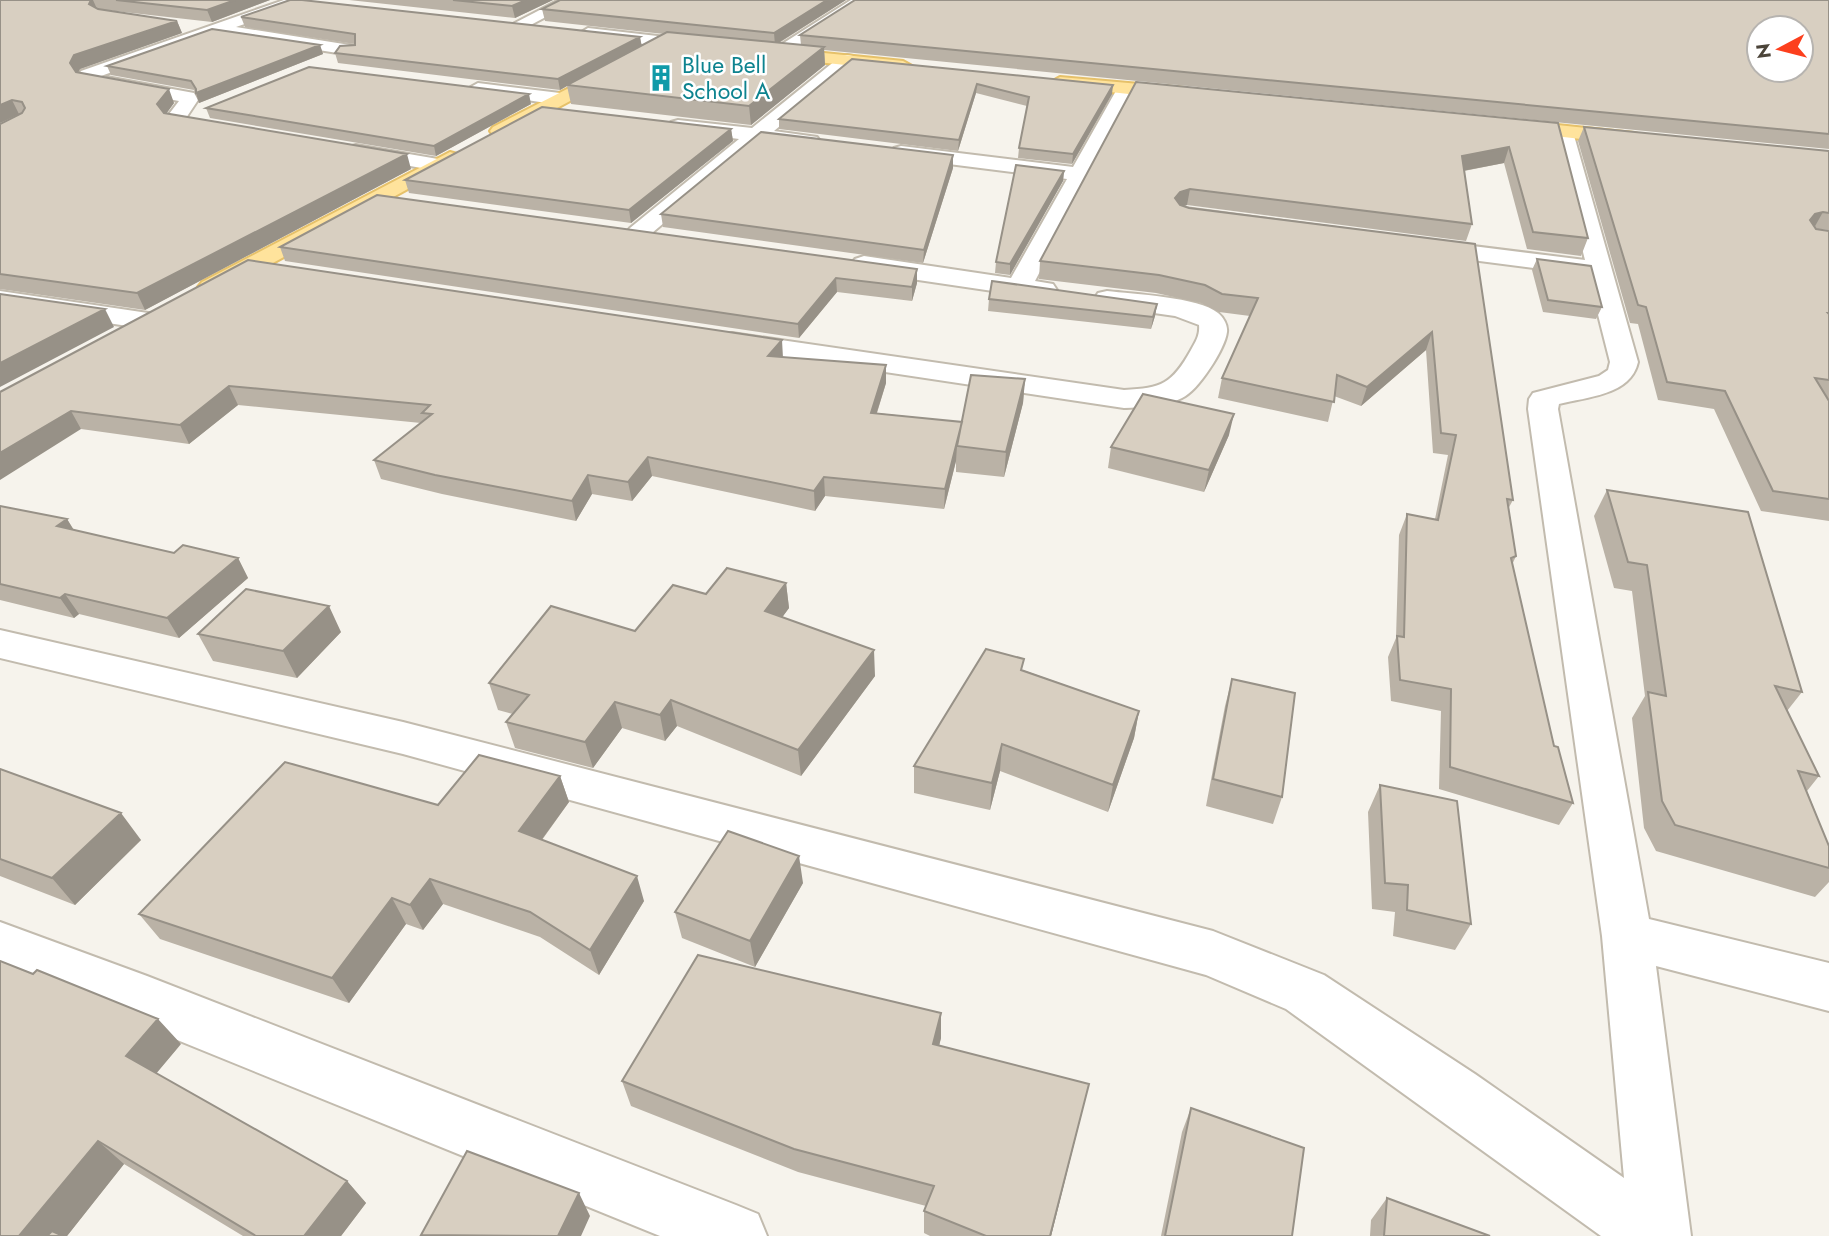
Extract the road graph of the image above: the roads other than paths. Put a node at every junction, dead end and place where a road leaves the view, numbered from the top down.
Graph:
1 (571, 0) edge
2 (862, 0) edge
3 (296, 1) edge
4 (173, 24) edge
5 (214, 29) junction
6 (544, 29) edge
7 (571, 32) edge
8 (672, 43) joint
9 (769, 52) joint
10 (847, 60) junction
11 (321, 63) dead end
12 (928, 69) edge
13 (1036, 80) edge
14 (455, 85) edge
15 (1126, 89) junction
16 (1208, 97) edge
17 (560, 99) junction
18 (541, 109) junction
19 (581, 114) edge
20 (193, 119) edge
21 (662, 124) edge
22 (1495, 125) edge
23 (1563, 132) junction
24 (756, 135) junction
25 (1656, 141) edge
26 (824, 143) edge
27 (331, 147) edge
28 (878, 150) edge
29 (438, 164) junction
30 (1082, 174) junction
31 (377, 198) junction
32 (418, 203) edge
33 (611, 229) edge
34 (638, 233) junction
35 (665, 237) edge
36 (1407, 244) edge
37 (839, 261) edge
38 (250, 266) junction
39 (1600, 270) junction
40 (290, 272) edge
41 (1019, 287) junction
42 (193, 296) edge
43 (0, 299) edge
44 (159, 315) joint
45 (712, 338) edge
46 (114, 340) edge
47 (0, 644) edge
48 (1627, 936) junction
49 (0, 945) edge
50 (1829, 987) edge
51 (736, 1236) edge
52 (1653, 1236) edge
53 (1660, 1236) edge

1 - 6 street
2 - 9 street
3 - 5 street
4 - 5 street
5 - 11 street
5 - 20 street
7 - 8 street
8 - 17 main road
9 - 10 main road
10 - 12 main road
10 - 24 street
13 - 15 main road
14 - 17 street
15 - 16 main road
15 - 30 street
17 - 18 main road
18 - 19 street
18 - 29 main road
21 - 24 street
22 - 23 main road
23 - 25 main road
23 - 39 street
24 - 26 street
24 - 34 street
27 - 29 street
28 - 30 street
29 - 31 main road
30 - 41 street
31 - 32 street
31 - 38 main road
33 - 34 street
34 - 35 street
36 - 39 street
37 - 41 street
38 - 40 street
38 - 42 main road
39 - 48 street
41 - 45 street
43 - 44 street
44 - 46 main road
47 - 52 street
48 - 50 street
48 - 53 street
49 - 51 street

